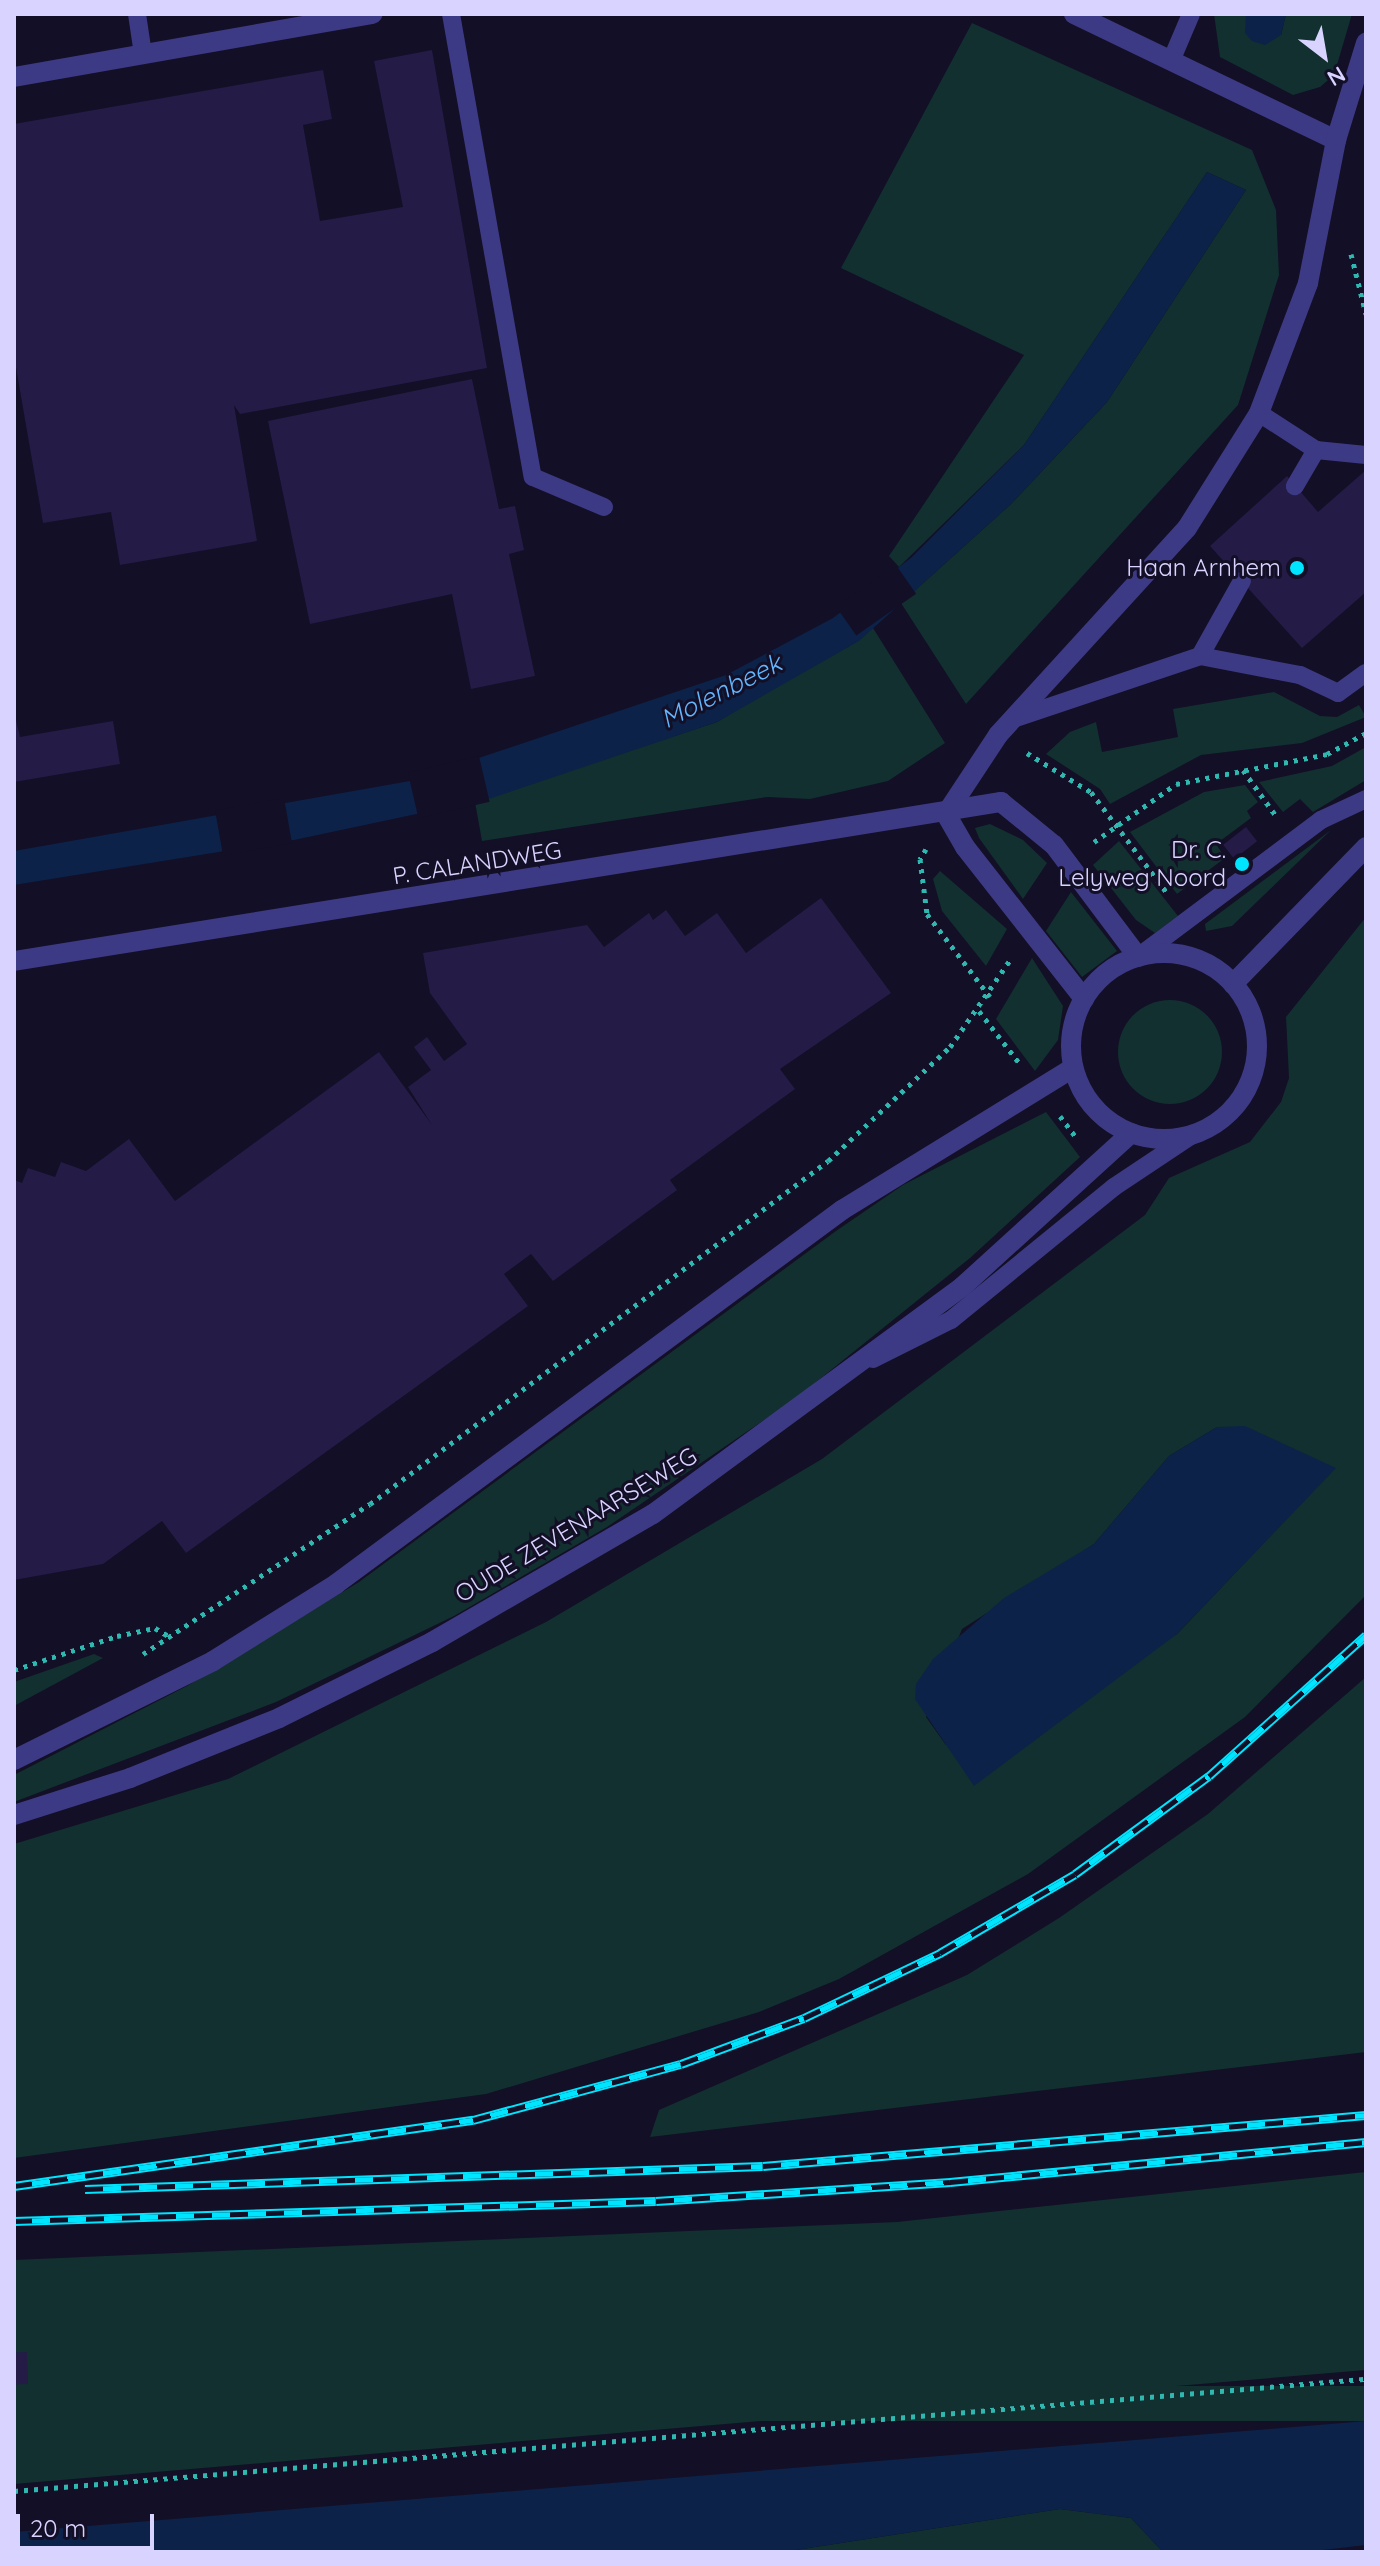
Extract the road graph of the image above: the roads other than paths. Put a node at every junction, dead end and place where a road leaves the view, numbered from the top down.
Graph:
1 (137, 14) edge
2 (372, 14) edge
3 (451, 14) edge
4 (1074, 14) edge
5 (1191, 14) edge
6 (1366, 43) edge
7 (143, 54) junction
8 (1171, 61) junction
9 (14, 77) edge
10 (1336, 140) junction
11 (1259, 413) junction
12 (1316, 450) junction
13 (1366, 455) edge
14 (1295, 486) dead end
15 (604, 507) dead end
16 (1242, 581) dead end
17 (1200, 656) junction
18 (1366, 673) edge
19 (1016, 718) junction
20 (1366, 799) edge
21 (946, 814) junction
22 (1366, 847) edge
23 (1138, 957) junction
24 (14, 961) edge
25 (1233, 984) junction
26 (1084, 999) junction
27 (1073, 1068) junction
28 (1131, 1133) junction
29 (1195, 1133) junction
30 (857, 1368) junction
31 (14, 1760) edge
32 (14, 1815) edge

1 - 7 lane
2 - 7 street
3 - 15 lane
4 - 8 street
5 - 8 lane
6 - 10 street
7 - 9 street
8 - 10 street
10 - 11 street
11 - 12 lane
11 - 19 street
12 - 13 lane
12 - 14 lane
16 - 17 lane
17 - 18 lane
17 - 19 lane
19 - 21 street
20 - 23 lane
21 - 23 street, P. CALANDWEG
21 - 24 street, P. CALANDWEG
21 - 26 street
22 - 25 street
23 - 25 street
23 - 26 street
25 - 29 street
26 - 27 street
27 - 28 street
27 - 31 street
28 - 29 street
28 - 30 street, OUDE ZEVENAARSEWEG
29 - 30 lane
30 - 32 street, OUDE ZEVENAARSEWEG

